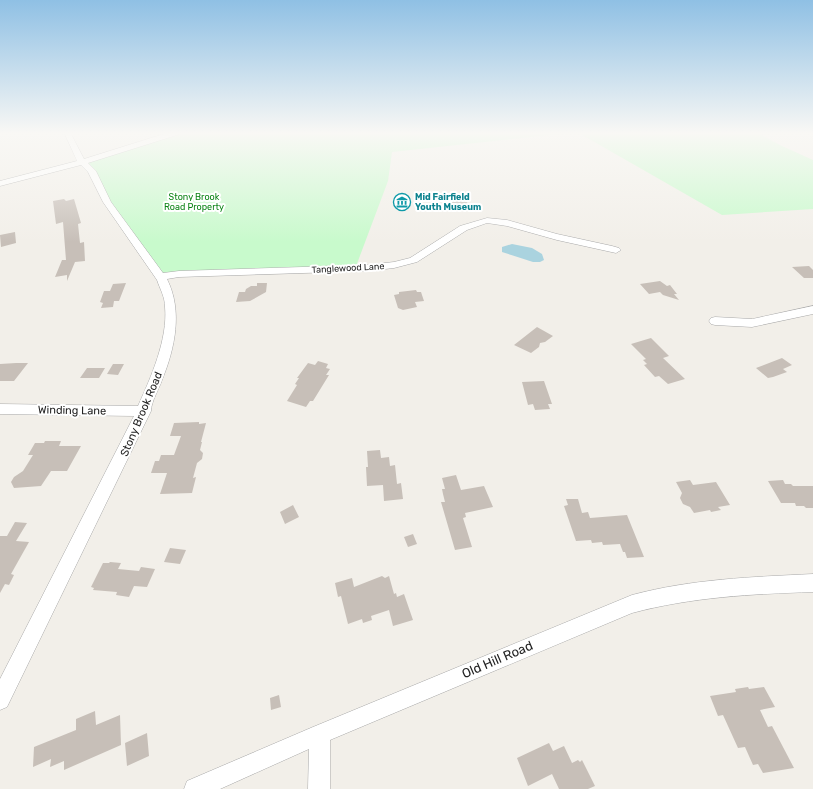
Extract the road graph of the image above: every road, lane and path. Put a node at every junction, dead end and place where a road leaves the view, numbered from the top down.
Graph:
1 (58, 169) edge
2 (90, 169) edge
3 (0, 184) edge
4 (616, 250) dead end
5 (160, 277) junction
6 (813, 310) edge
7 (714, 321) dead end
8 (0, 409) edge
9 (144, 411) junction
10 (813, 583) edge
11 (0, 700) edge
12 (320, 734) junction
13 (195, 789) edge
14 (319, 789) edge

1 - 3 street
2 - 5 street, Stony Brook Road
4 - 5 street, Tanglewood Lane
5 - 9 street, Stony Brook Road
6 - 7 street
8 - 9 street, Winding Lane
9 - 11 street, Stony Brook Road
10 - 12 street, Old Hill Road
12 - 13 street, Old Hill Road
12 - 14 street

